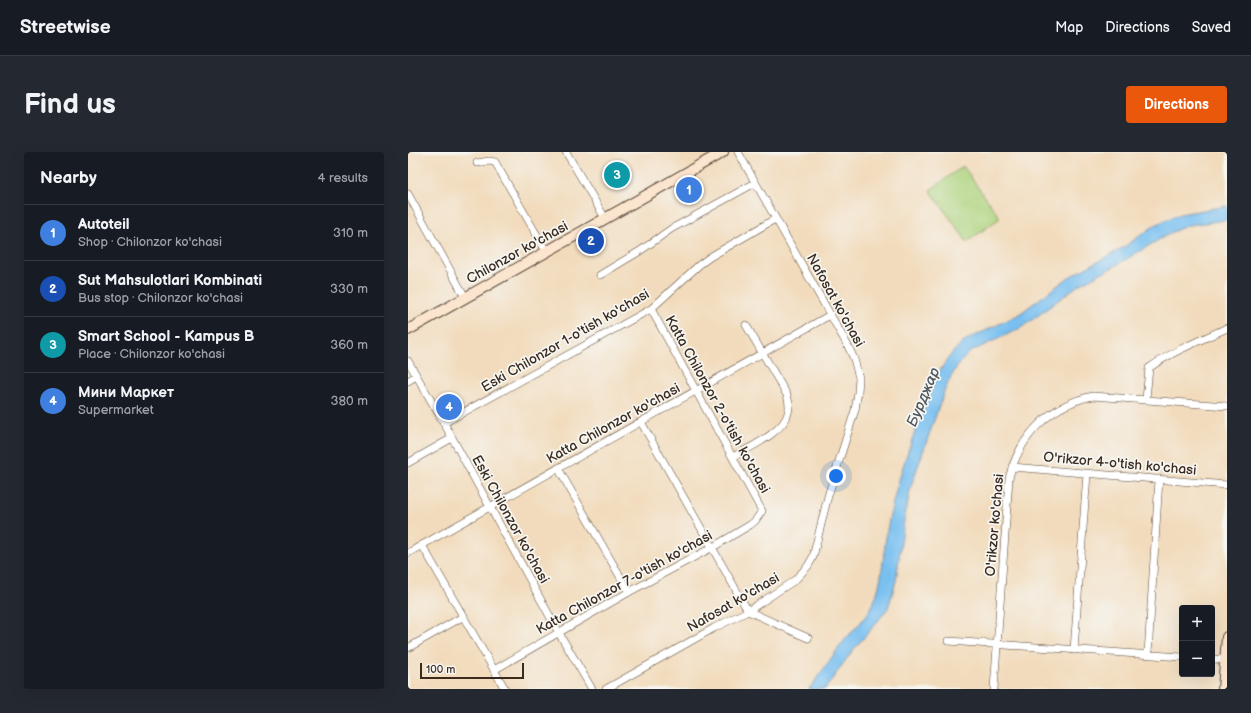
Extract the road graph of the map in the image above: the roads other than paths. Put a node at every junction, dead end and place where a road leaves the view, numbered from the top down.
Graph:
1 (566, 152) edge
2 (721, 152) edge
3 (738, 152) edge
4 (477, 163) dead end
5 (755, 183) junction
6 (408, 194) edge
7 (605, 218) junction
8 (775, 219) junction
9 (546, 252) junction
10 (600, 275) dead end
11 (465, 297) junction
12 (651, 309) junction
13 (830, 315) junction
14 (746, 325) dead end
15 (1227, 328) edge
16 (408, 330) edge
17 (762, 353) junction
18 (408, 361) edge
19 (416, 376) junction
20 (408, 381) edge
21 (696, 391) junction
22 (1146, 399) junction
23 (1227, 406) edge
24 (641, 422) junction
25 (444, 423) junction
26 (452, 438) junction
27 (733, 457) junction
28 (408, 463) edge
29 (1012, 467) junction
30 (558, 468) junction
31 (1087, 474) junction
32 (1159, 479) junction
33 (1227, 485) edge
34 (489, 507) junction
35 (762, 511) joint
36 (422, 545) junction
37 (713, 547) junction
38 (408, 553) edge
39 (630, 592) junction
40 (748, 611) junction
41 (464, 616) junction
42 (559, 633) junction
43 (1227, 637) edge
44 (808, 638) dead end
45 (948, 641) dead end
46 (998, 645) junction
47 (408, 648) edge
48 (1074, 650) junction
49 (1148, 654) junction
50 (1179, 657) edge
51 (1215, 659) edge
52 (1226, 660) edge
53 (494, 670) junction
54 (505, 689) edge
55 (592, 689) edge
56 (606, 689) edge
57 (994, 689) edge
58 (1223, 689) edge

1 - 7 street
2 - 7 main road, Chilonzor ko'chasi
3 - 5 street, Nafosat ko'chasi
4 - 9 street
5 - 8 street, Nafosat ko'chasi
5 - 10 street
6 - 11 street
7 - 9 main road, Chilonzor ko'chasi
8 - 12 street, Eski Chilonzor 1-o'tish ko'chasi
8 - 13 street, Nafosat ko'chasi
9 - 11 main road, Chilonzor ko'chasi
11 - 16 main road, Chilonzor ko'chasi
12 - 21 street, Katta Chilonzor 2-o'tish ko'chasi
12 - 25 street, Eski Chilonzor 1-o'tish ko'chasi
13 - 17 street, Katta Chilonzor ko'chasi
13 - 40 street, Nafosat ko'chasi
14 - 17 street
15 - 22 street
17 - 21 street, Katta Chilonzor ko'chasi
17 - 27 street
18 - 19 street, Eski Chilonzor ko'chasi
19 - 20 street
19 - 25 street, Eski Chilonzor ko'chasi
21 - 24 street, Katta Chilonzor ko'chasi
21 - 27 street, Katta Chilonzor 2-o'tish ko'chasi
22 - 23 street, O'rikzor ko'chasi
22 - 29 street, O'rikzor ko'chasi
24 - 30 street, Katta Chilonzor ko'chasi
24 - 37 street
25 - 26 street, Eski Chilonzor ko'chasi
26 - 28 street
26 - 34 street, Eski Chilonzor ko'chasi
27 - 35 street, Katta Chilonzor 2-o'tish ko'chasi
29 - 31 street, O'rikzor 4-o'tish ko'chasi
29 - 46 street, O'rikzor ko'chasi
30 - 34 street, Katta Chilonzor ko'chasi
30 - 39 street
31 - 32 street, O'rikzor 4-o'tish ko'chasi
31 - 48 street
32 - 33 street, O'rikzor 4-o'tish ko'chasi
32 - 49 street
34 - 36 street, Katta Chilonzor ko'chasi
34 - 42 street, Eski Chilonzor ko'chasi
35 - 37 street, Katta Chilonzor 7-o'tish ko'chasi
36 - 38 street, Katta Chilonzor ko'chasi
36 - 41 street
37 - 39 street, Katta Chilonzor 7-o'tish ko'chasi
37 - 40 street
39 - 42 street, Katta Chilonzor 7-o'tish ko'chasi
40 - 44 street
40 - 56 street, Nafosat ko'chasi
41 - 47 street
41 - 53 street
42 - 53 street, Katta Chilonzor 7-o'tish ko'chasi
42 - 55 street, Eski Chilonzor ko'chasi
43 - 52 main road
45 - 46 street
46 - 48 street
46 - 57 street, O'rikzor ko'chasi
48 - 49 street
49 - 50 street
51 - 52 street
52 - 58 main road
53 - 54 street

